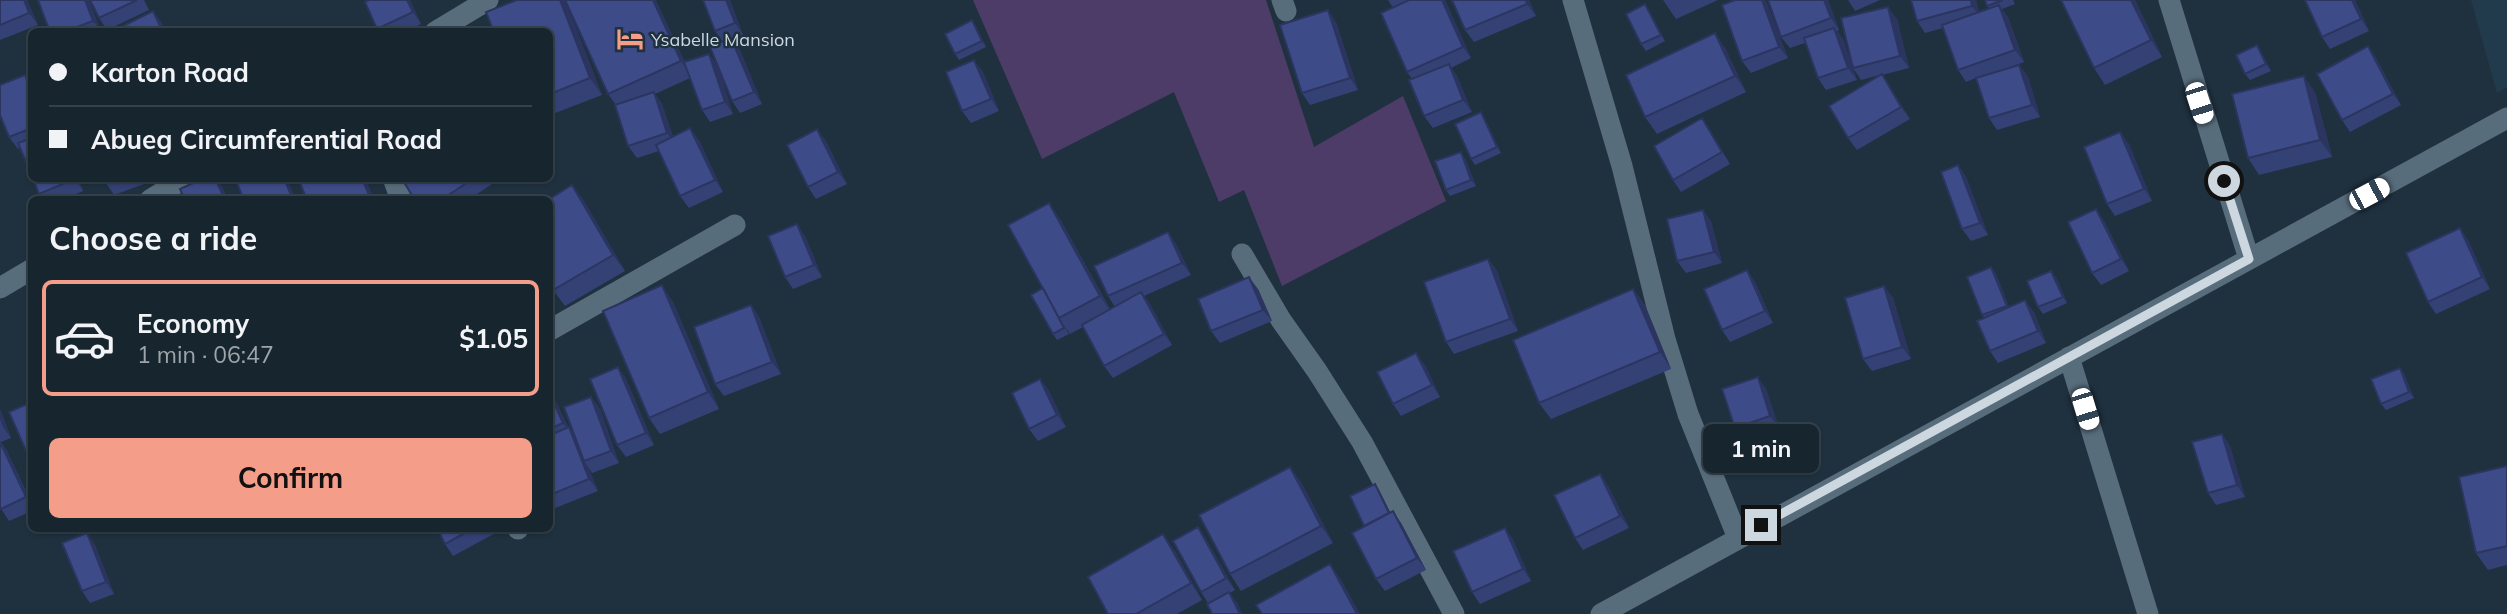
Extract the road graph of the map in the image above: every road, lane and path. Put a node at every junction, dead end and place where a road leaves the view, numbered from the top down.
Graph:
1 (488, 0) edge
2 (1573, 0) edge
3 (2169, 0) edge
4 (442, 28) edge
5 (2507, 118) edge
6 (179, 182) edge
7 (156, 196) edge
8 (735, 225) dead end
9 (1242, 254) dead end
10 (2249, 259) junction
11 (28, 271) edge
12 (0, 288) edge
13 (553, 328) edge
14 (2069, 358) junction
15 (1738, 538) junction
16 (1454, 614) edge
17 (1601, 614) edge
18 (2148, 614) edge

1 - 4 street
2 - 15 street
3 - 10 street
5 - 10 street
6 - 7 street
8 - 13 street
9 - 16 street
10 - 14 street
11 - 12 street
14 - 15 street
14 - 18 street
15 - 17 street

